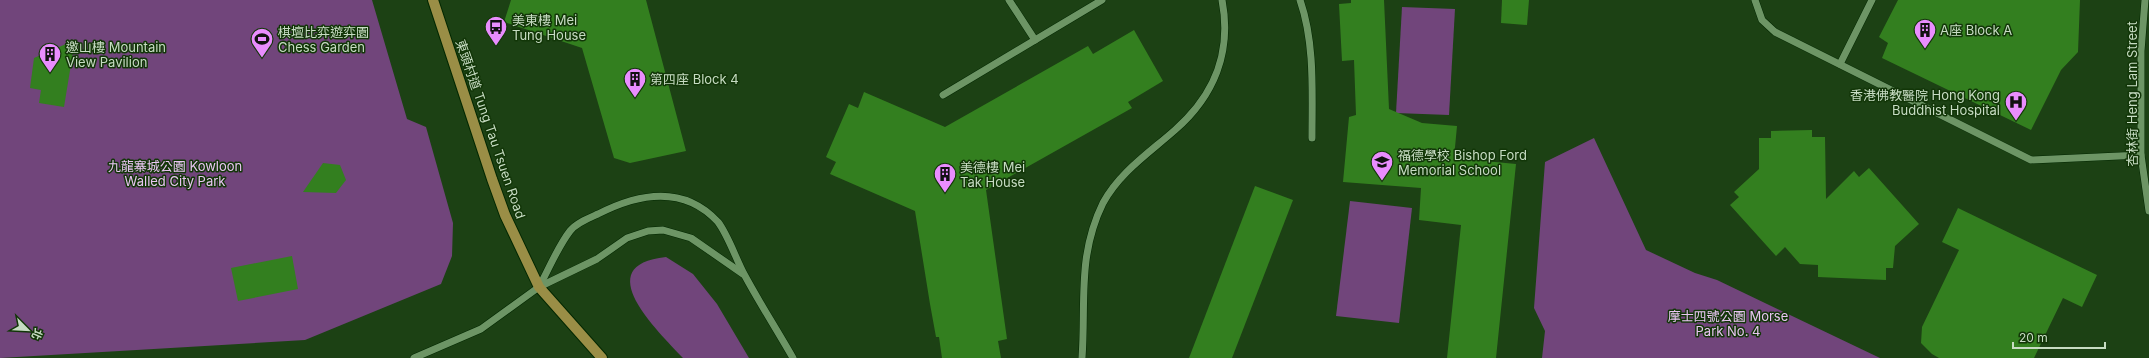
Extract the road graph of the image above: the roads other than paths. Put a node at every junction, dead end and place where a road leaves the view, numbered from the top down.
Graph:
1 (433, 0) edge
2 (1009, 0) edge
3 (1102, 0) edge
4 (1222, 0) edge
5 (1300, 0) edge
6 (1755, 0) edge
7 (1872, 0) edge
8 (2145, 0) edge
9 (1035, 40) junction
10 (1840, 64) junction
11 (944, 95) dead end
12 (1312, 138) dead end
13 (2141, 156) junction
14 (2149, 212) edge
15 (745, 275) junction
16 (539, 287) junction
17 (414, 358) edge
18 (602, 358) edge
19 (793, 358) edge
20 (1082, 358) edge

1 - 16 main road, 東頭村道 Tung Tau Tsuen Road
2 - 9 street
3 - 9 street
4 - 20 street
5 - 12 street
6 - 10 street
7 - 10 street
8 - 13 street, 杏林街 Heng Lam Street
9 - 11 street
10 - 13 street
13 - 14 street, 杏林街 Heng Lam Street
15 - 16 street
15 - 16 street
15 - 19 street
16 - 17 street
16 - 18 main road, 東頭村道 Tung Tau Tsuen Road

